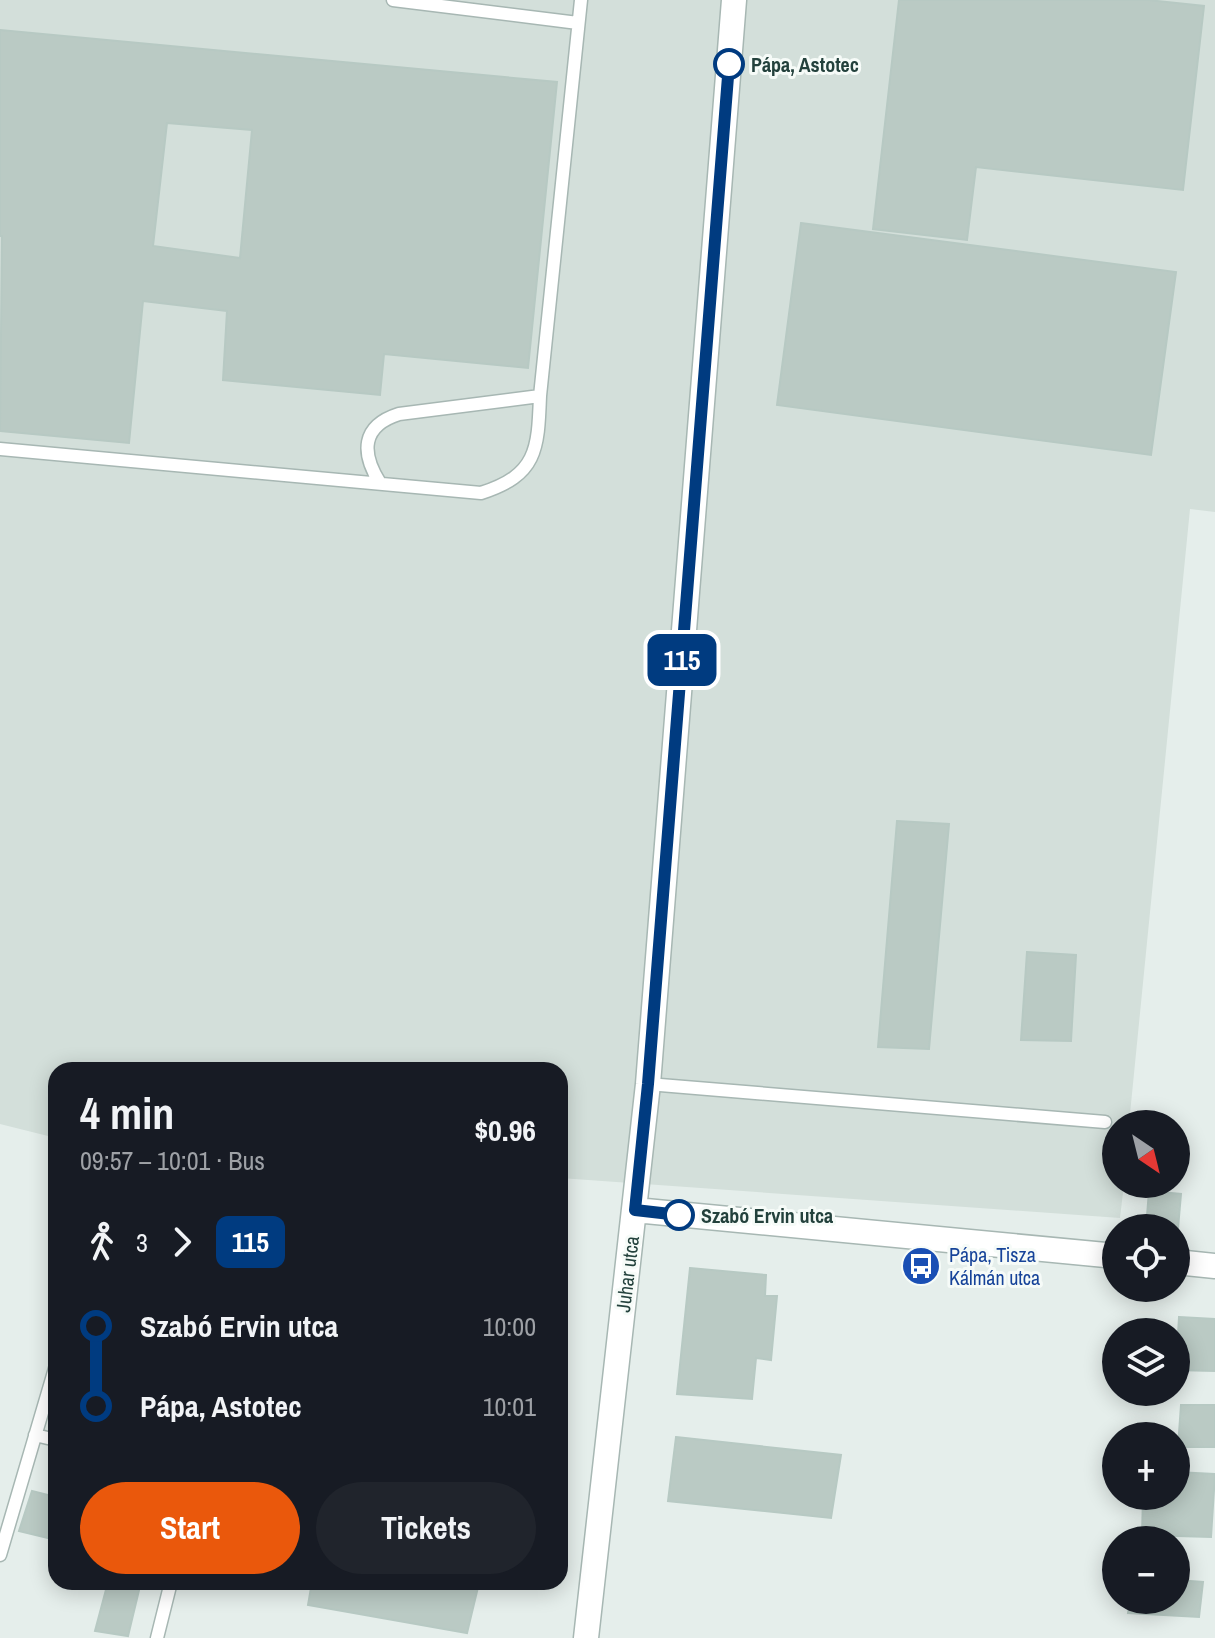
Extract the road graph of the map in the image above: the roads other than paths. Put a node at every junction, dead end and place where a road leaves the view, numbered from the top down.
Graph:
1 (393, 0) edge
2 (581, 0) edge
3 (734, 0) edge
4 (578, 23) junction
5 (540, 396) junction
6 (0, 449) edge
7 (380, 483) junction
8 (648, 1084) junction
9 (1102, 1122) edge
10 (635, 1210) junction
11 (1102, 1255) edge
12 (1190, 1263) edge
13 (1215, 1266) edge
14 (48, 1392) edge
15 (35, 1435) junction
16 (48, 1438) edge
17 (0, 1555) edge
18 (169, 1590) edge
19 (157, 1638) edge
20 (586, 1638) edge

1 - 4 lane
2 - 4 lane
3 - 8 street, Juhar utca
4 - 5 lane
5 - 7 lane
5 - 7 lane
6 - 7 lane
8 - 9 lane
8 - 10 street, Juhar utca
10 - 11 street
10 - 20 street, Juhar utca
12 - 13 street
14 - 15 lane
15 - 16 lane
15 - 17 lane
18 - 19 lane

